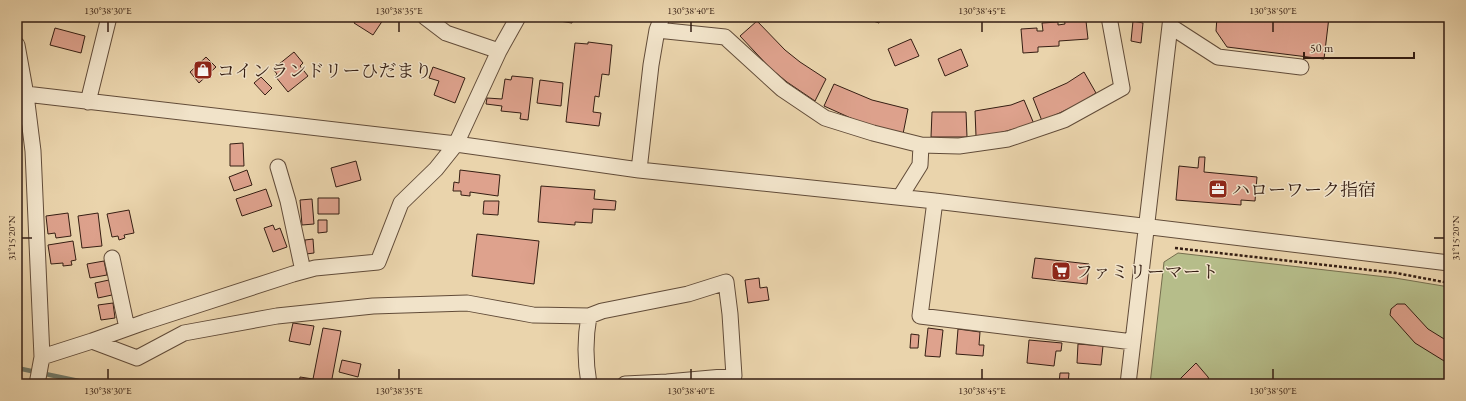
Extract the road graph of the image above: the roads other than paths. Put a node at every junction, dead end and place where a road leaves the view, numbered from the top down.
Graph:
1 (108, 17) edge
2 (425, 17) edge
3 (518, 17) edge
4 (1109, 17) edge
5 (1170, 21) edge
6 (660, 23) edge
7 (17, 45) edge
8 (499, 51) junction
9 (1301, 67) dead end
10 (21, 94) edge
11 (88, 102) junction
12 (456, 144) junction
13 (921, 145) junction
14 (278, 167) dead end
15 (639, 170) junction
16 (900, 197) junction
17 (935, 201) junction
18 (1146, 227) junction
19 (112, 258) dead end
20 (1449, 263) edge
21 (303, 271) junction
22 (589, 316) junction
23 (127, 328) junction
24 (92, 341) junction
25 (1133, 342) junction
26 (42, 358) junction
27 (37, 382) edge
28 (589, 384) edge
29 (625, 384) edge
30 (1128, 384) edge

1 - 11 street
2 - 8 street
3 - 8 street
4 - 13 street
5 - 9 street
5 - 18 street
6 - 13 street
6 - 15 street
7 - 10 street
8 - 12 street
10 - 11 street
10 - 26 street
11 - 12 street
12 - 15 street
12 - 21 street
13 - 16 street
14 - 21 street
15 - 16 street
16 - 17 street
17 - 18 street
17 - 25 street
18 - 20 street
18 - 25 street
19 - 23 street
21 - 23 street
22 - 24 street
22 - 28 street
22 - 29 street
23 - 24 street
24 - 26 street
25 - 30 street
26 - 27 street

